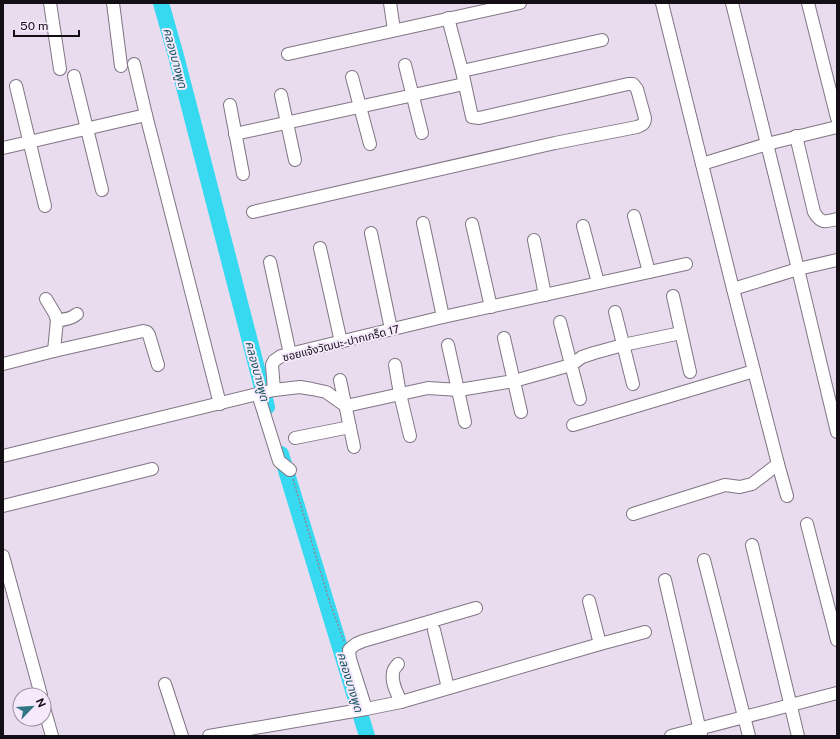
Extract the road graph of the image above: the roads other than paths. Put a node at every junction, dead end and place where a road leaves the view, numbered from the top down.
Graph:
1 (50, 3) edge
2 (113, 3) edge
3 (390, 3) edge
4 (520, 3) edge
5 (662, 3) edge
6 (732, 3) edge
7 (808, 3) edge
8 (448, 18) junction
9 (394, 30) junction
10 (602, 40) dead end
11 (288, 54) dead end
12 (134, 64) dead end
13 (405, 65) dead end
14 (120, 66) dead end
15 (60, 69) dead end
16 (462, 71) junction
17 (74, 76) dead end
18 (352, 77) dead end
19 (464, 84) junction
20 (16, 86) dead end
21 (281, 94) dead end
22 (412, 95) junction
23 (230, 105) dead end
24 (359, 107) junction
25 (146, 115) junction
26 (837, 118) edge
27 (287, 122) junction
28 (837, 127) edge
29 (87, 129) junction
30 (422, 133) dead end
31 (235, 134) junction
32 (796, 136) junction
33 (30, 142) junction
34 (370, 144) dead end
35 (767, 144) junction
36 (3, 148) edge
37 (295, 160) dead end
38 (702, 164) junction
39 (243, 174) dead end
40 (102, 190) dead end
41 (45, 206) dead end
42 (253, 212) dead end
43 (634, 216) dead end
44 (837, 219) edge
45 (423, 224) dead end
46 (472, 224) dead end
47 (583, 226) dead end
48 (371, 233) dead end
49 (534, 240) dead end
50 (320, 248) dead end
51 (837, 260) edge
52 (270, 262) dead end
53 (686, 264) dead end
54 (798, 269) junction
55 (649, 272) junction
56 (598, 283) junction
57 (733, 289) junction
58 (545, 295) junction
59 (673, 296) dead end
60 (46, 299) dead end
61 (491, 307) junction
62 (615, 312) dead end
63 (77, 314) dead end
64 (443, 317) junction
65 (57, 320) junction
66 (560, 322) dead end
67 (391, 330) junction
68 (681, 333) junction
69 (504, 338) dead end
70 (341, 342) junction
71 (623, 344) junction
72 (448, 345) dead end
73 (54, 351) junction
74 (290, 354) junction
75 (3, 364) edge
76 (158, 365) dead end
77 (395, 365) dead end
78 (571, 365) junction
79 (754, 371) junction
80 (690, 372) dead end
81 (340, 380) dead end
82 (514, 381) junction
83 (633, 384) dead end
84 (459, 390) junction
85 (264, 393) junction
86 (400, 394) junction
87 (580, 399) dead end
88 (220, 404) junction
89 (346, 406) junction
90 (521, 412) dead end
91 (465, 422) dead end
92 (573, 425) dead end
93 (350, 427) junction
94 (837, 432) edge
95 (410, 436) dead end
96 (295, 438) dead end
97 (354, 447) dead end
98 (3, 456) edge
99 (778, 464) junction
100 (152, 469) dead end
101 (290, 470) road end
102 (787, 496) dead end
103 (3, 506) edge
104 (632, 514) dead end
105 (807, 524) dead end
106 (752, 545) dead end
107 (3, 556) edge
108 (704, 560) dead end
109 (665, 580) dead end
110 (589, 601) dead end
111 (476, 608) dead end
112 (434, 630) dead end
113 (645, 632) dead end
114 (837, 640) edge
115 (600, 644) junction
116 (398, 664) dead end
117 (165, 684) dead end
118 (39, 687) edge
119 (448, 688) junction
120 (837, 693) edge
121 (401, 702) junction
122 (791, 706) junction
123 (360, 710) junction
124 (744, 717) junction
125 (700, 732) edge
126 (182, 736) edge
127 (209, 736) edge
128 (671, 736) edge
129 (749, 736) edge
130 (798, 736) edge

1 - 15 street
2 - 14 street
3 - 9 street
4 - 8 street
5 - 38 street
6 - 35 street
7 - 26 street
8 - 9 street
8 - 16 street
9 - 11 street
10 - 16 street
12 - 25 street
13 - 22 street
16 - 19 street
17 - 29 street
18 - 24 street
19 - 22 street
19 - 42 street
20 - 33 street
21 - 27 street
22 - 24 street
22 - 30 street
23 - 31 street
24 - 27 street
24 - 34 street
25 - 29 street
25 - 88 street
27 - 31 street
27 - 37 street
28 - 32 street
29 - 33 street
29 - 40 street
31 - 39 street
32 - 35 street
32 - 44 street
33 - 36 street
33 - 41 street
35 - 38 street
35 - 54 street
38 - 57 street
43 - 55 street
45 - 64 street
46 - 61 street
47 - 56 street
48 - 67 street
49 - 58 street
50 - 70 street
51 - 54 street
52 - 74 street
53 - 55 street, ซอยแจ้งวัฒนะ-ปากเกร็ด 17
54 - 57 street
54 - 94 street
55 - 56 street, ซอยแจ้งวัฒนะ-ปากเกร็ด 17
56 - 58 street, ซอยแจ้งวัฒนะ-ปากเกร็ด 17
57 - 79 street
58 - 61 street, ซอยแจ้งวัฒนะ-ปากเกร็ด 17
59 - 68 street
60 - 65 street
61 - 64 street, ซอยแจ้งวัฒนะ-ปากเกร็ด 17
62 - 71 street
63 - 65 street
64 - 67 street, ซอยแจ้งวัฒนะ-ปากเกร็ด 17
65 - 73 street
66 - 78 street
67 - 70 street, ซอยแจ้งวัฒนะ-ปากเกร็ด 17
68 - 71 street
68 - 80 street
69 - 82 street
70 - 74 street, ซอยแจ้งวัฒนะ-ปากเกร็ด 17
71 - 78 street
71 - 83 street
72 - 84 street
73 - 75 street
73 - 76 street
74 - 85 street, ซอยแจ้งวัฒนะ-ปากเกร็ด 17
77 - 86 street
78 - 82 street
78 - 87 street
79 - 92 street
79 - 99 street
81 - 89 street
82 - 84 street
82 - 90 street
84 - 86 street
84 - 91 street
85 - 88 street
85 - 89 street
85 - 101 street
86 - 89 street
86 - 95 street
88 - 98 street
89 - 93 street
93 - 96 street
93 - 97 street
99 - 102 street
99 - 104 street
100 - 103 street
105 - 114 street
106 - 122 street
107 - 118 street
108 - 124 street
109 - 125 street
110 - 115 street
111 - 123 street
112 - 119 street
113 - 115 street
115 - 119 street
116 - 121 street
117 - 126 street
119 - 121 street
120 - 122 street
121 - 123 street
122 - 124 street
122 - 130 street
123 - 127 street
124 - 125 street
124 - 129 street
125 - 128 street

